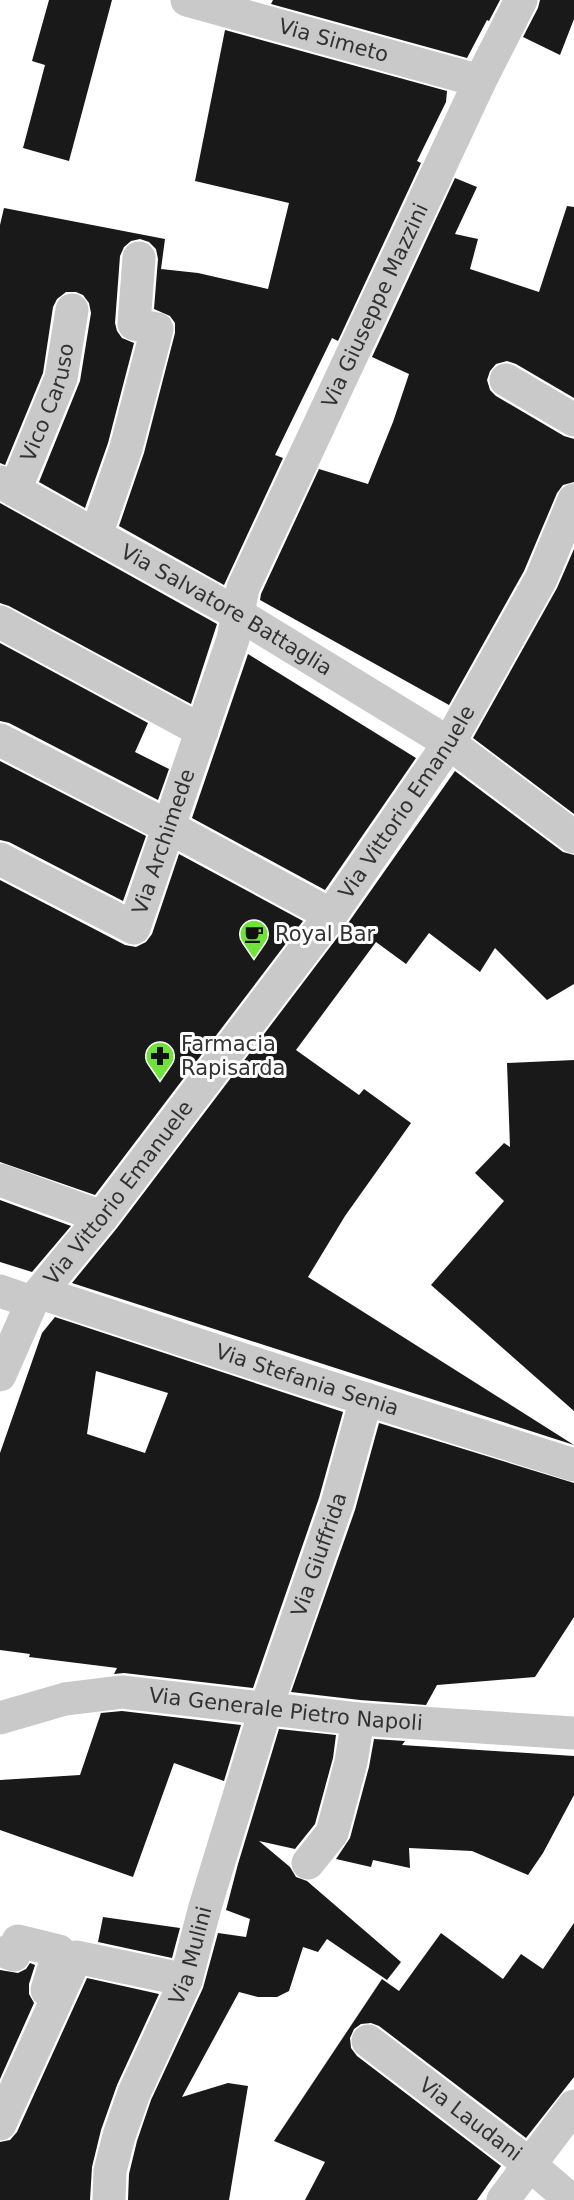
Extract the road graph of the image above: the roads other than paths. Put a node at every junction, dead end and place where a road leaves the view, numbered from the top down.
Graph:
1 (187, 0) edge
2 (520, 0) edge
3 (480, 81) junction
4 (139, 258) dead end
5 (72, 310) dead end
6 (506, 380) dead end
7 (574, 420) edge
8 (5, 487) edge
9 (574, 500) edge
10 (96, 535) junction
11 (238, 614) junction
12 (0, 622) edge
13 (202, 731) junction
14 (0, 740) edge
15 (449, 743) junction
16 (169, 827) junction
17 (574, 837) edge
18 (0, 859) edge
19 (331, 915) junction
20 (0, 1180) edge
21 (102, 1217) junction
22 (0, 1291) edge
23 (37, 1297) junction
24 (0, 1375) edge
25 (366, 1399) junction
26 (574, 1465) edge
27 (266, 1708) junction
28 (0, 1718) edge
29 (358, 1719) junction
30 (574, 1733) edge
31 (308, 1863) dead end
32 (6, 1952) dead end
33 (186, 1980) junction
34 (53, 2008) junction
35 (368, 2041) dead end
36 (574, 2106) edge
37 (0, 2124) edge
38 (529, 2164) junction
39 (109, 2200) edge
40 (503, 2200) edge
41 (571, 2200) edge

1 - 3 street, Via Simeto
2 - 3 street, Via Giuseppe Mazzini
3 - 11 street, Via Giuseppe Mazzini
4 - 10 street
5 - 8 street, Vico Caruso
6 - 7 street
8 - 10 street, Via Salvatore Battaglia
9 - 15 street, Via Vittorio Emanuele
10 - 11 street, Via Salvatore Battaglia
11 - 13 street, Via Archimede
11 - 15 street, Via Salvatore Battaglia
12 - 13 street
13 - 16 street, Via Archimede
14 - 16 street
15 - 17 street, Via Salvatore Battaglia
15 - 19 street, Via Vittorio Emanuele
16 - 18 street, Via Archimede
16 - 19 street
19 - 21 street, Via Vittorio Emanuele
20 - 21 street
21 - 23 street, Via Vittorio Emanuele
22 - 23 street, Via Stefania Senia
23 - 24 street, Via Vittorio Emanuele
23 - 25 street, Via Stefania Senia
25 - 26 street, Via Stefania Senia
25 - 27 street, Via Giuffrida
27 - 28 street, Via Generale Pietro Napoli
27 - 29 street, Via Generale Pietro Napoli
27 - 33 street, Via Mulini
29 - 30 street, Via Generale Pietro Napoli
29 - 31 street
32 - 34 street
33 - 34 street
33 - 39 street, Via Mulini
34 - 37 street
35 - 38 street, Via Laudani
36 - 38 street
38 - 40 street
38 - 41 street, Via Laudani

